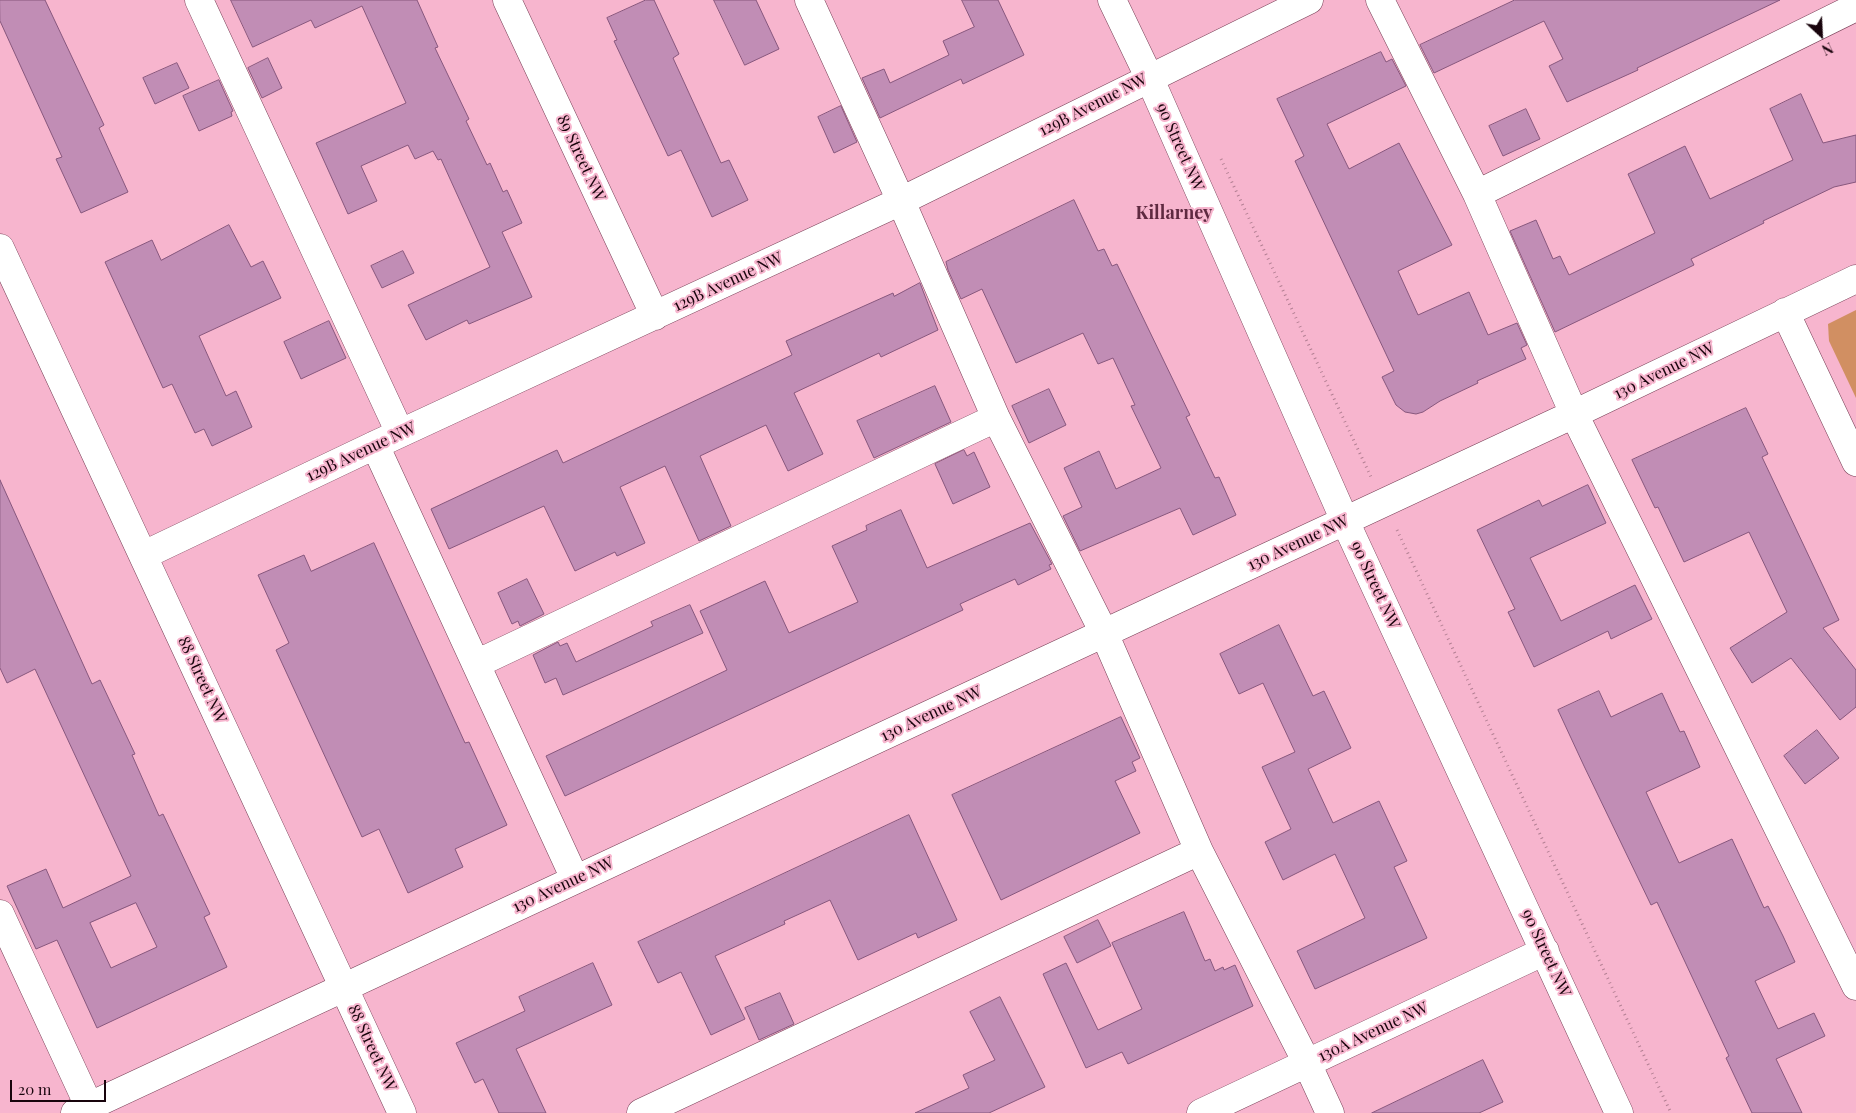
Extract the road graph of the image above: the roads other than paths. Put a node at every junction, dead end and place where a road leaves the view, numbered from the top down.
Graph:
1 (198, 0) edge
2 (507, 0) edge
3 (809, 0) edge
4 (1112, 0) edge
5 (1309, 0) edge
6 (1380, 0) edge
7 (1856, 7) edge
8 (1149, 77) junction
9 (1477, 194) junction
10 (901, 201) junction
11 (3, 261) edge
12 (1856, 279) edge
13 (1785, 312) junction
14 (655, 316) junction
15 (1574, 414) junction
16 (996, 418) junction
17 (400, 433) junction
18 (375, 444) junction
19 (1856, 462) edge
20 (1345, 521) junction
21 (144, 555) junction
22 (1104, 633) junction
23 (476, 664) junction
24 (1199, 851) junction
25 (575, 880) junction
26 (0, 914) edge
27 (1848, 947) edge
28 (1545, 951) junction
29 (1856, 986) edge
30 (344, 988) junction
31 (1307, 1063) junction
32 (82, 1110) edge
33 (402, 1113) edge
34 (641, 1113) edge
35 (1201, 1113) edge
36 (1330, 1113) edge
37 (1619, 1113) edge

1 - 17 street
2 - 14 street, 89 Street NW
3 - 10 street
4 - 8 street, 90 Street NW
5 - 8 street, 129B Avenue NW
6 - 9 street
7 - 9 street
8 - 10 street, 129B Avenue NW
8 - 20 street, 90 Street NW
9 - 15 street
10 - 14 street, 129B Avenue NW
10 - 16 street
11 - 21 street, 88 Street NW
12 - 13 street, 130 Avenue NW
13 - 15 street, 130 Avenue NW
13 - 19 street
14 - 17 street, 129B Avenue NW
15 - 20 street, 130 Avenue NW
15 - 27 street
16 - 22 street
16 - 23 street
17 - 18 street, 129B Avenue NW
18 - 21 street, 129B Avenue NW
18 - 23 street
20 - 22 street, 130 Avenue NW
20 - 28 street, 90 Street NW
21 - 30 street, 88 Street NW
22 - 24 street
22 - 25 street, 130 Avenue NW
23 - 25 street
24 - 31 street
24 - 34 street
25 - 30 street, 130 Avenue NW
26 - 32 street
27 - 29 street
28 - 31 street, 130A Avenue NW
28 - 37 street, 90 Street NW
30 - 32 street, 130 Avenue NW
30 - 33 street, 88 Street NW
31 - 35 street, 130A Avenue NW
31 - 36 street

